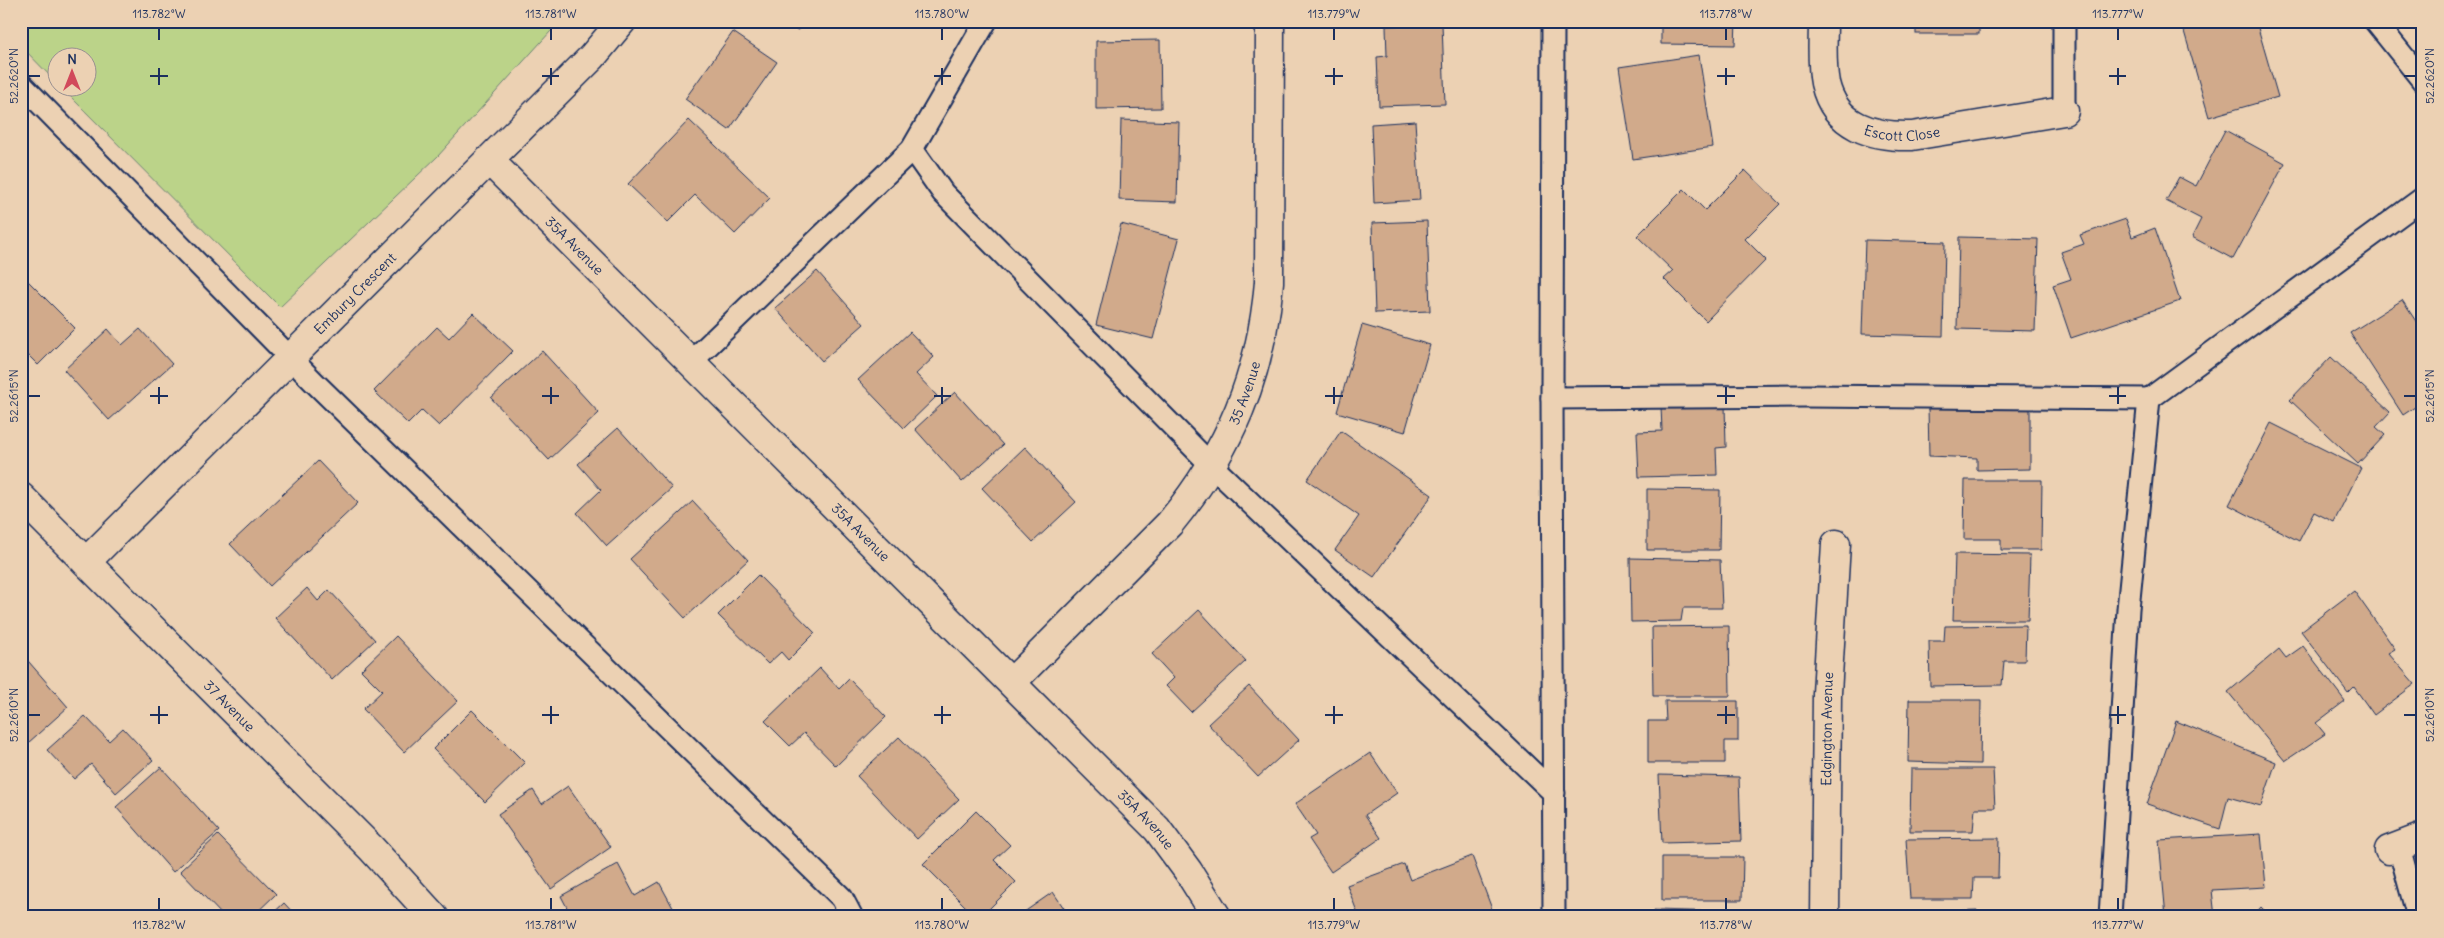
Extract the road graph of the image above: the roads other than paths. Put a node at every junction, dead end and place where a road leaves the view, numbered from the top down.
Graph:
1 (622, 21) edge
2 (986, 21) edge
3 (1270, 21) edge
4 (1553, 21) edge
5 (1823, 21) edge
6 (2064, 21) edge
7 (2375, 21) edge
8 (2423, 81) edge
9 (21, 84) edge
10 (2064, 111) joint
11 (912, 148) junction
12 (489, 160) junction
13 (2423, 198) edge
14 (292, 359) junction
15 (692, 361) junction
16 (1552, 398) junction
17 (2149, 400) junction
18 (1212, 466) junction
19 (21, 497) edge
20 (1836, 544) dead end
21 (86, 562) junction
22 (1012, 682) junction
23 (1554, 793) junction
24 (2404, 845) edge
25 (434, 917) edge
26 (852, 917) edge
27 (1217, 917) edge
28 (1554, 917) edge
29 (1825, 917) edge
30 (2110, 917) edge
31 (2418, 917) edge

1 - 12 street, Embury Crescent
2 - 11 lane
3 - 18 street, 35 Avenue
4 - 16 lane
5 - 10 street, Escott Close
6 - 10 lane
7 - 8 lane
9 - 14 lane
11 - 15 lane
11 - 18 lane
12 - 14 street, Embury Crescent
12 - 15 street, 35A Avenue
13 - 17 lane
14 - 21 street, Embury Crescent
14 - 26 lane
15 - 22 street, 35A Avenue
16 - 17 lane
16 - 23 lane
17 - 30 lane
18 - 22 street, 35 Avenue
18 - 23 lane
19 - 21 street, 37 Avenue
20 - 29 street, Edgington Avenue
21 - 25 street, 37 Avenue
22 - 27 street, 35A Avenue
23 - 28 lane
24 - 31 lane

